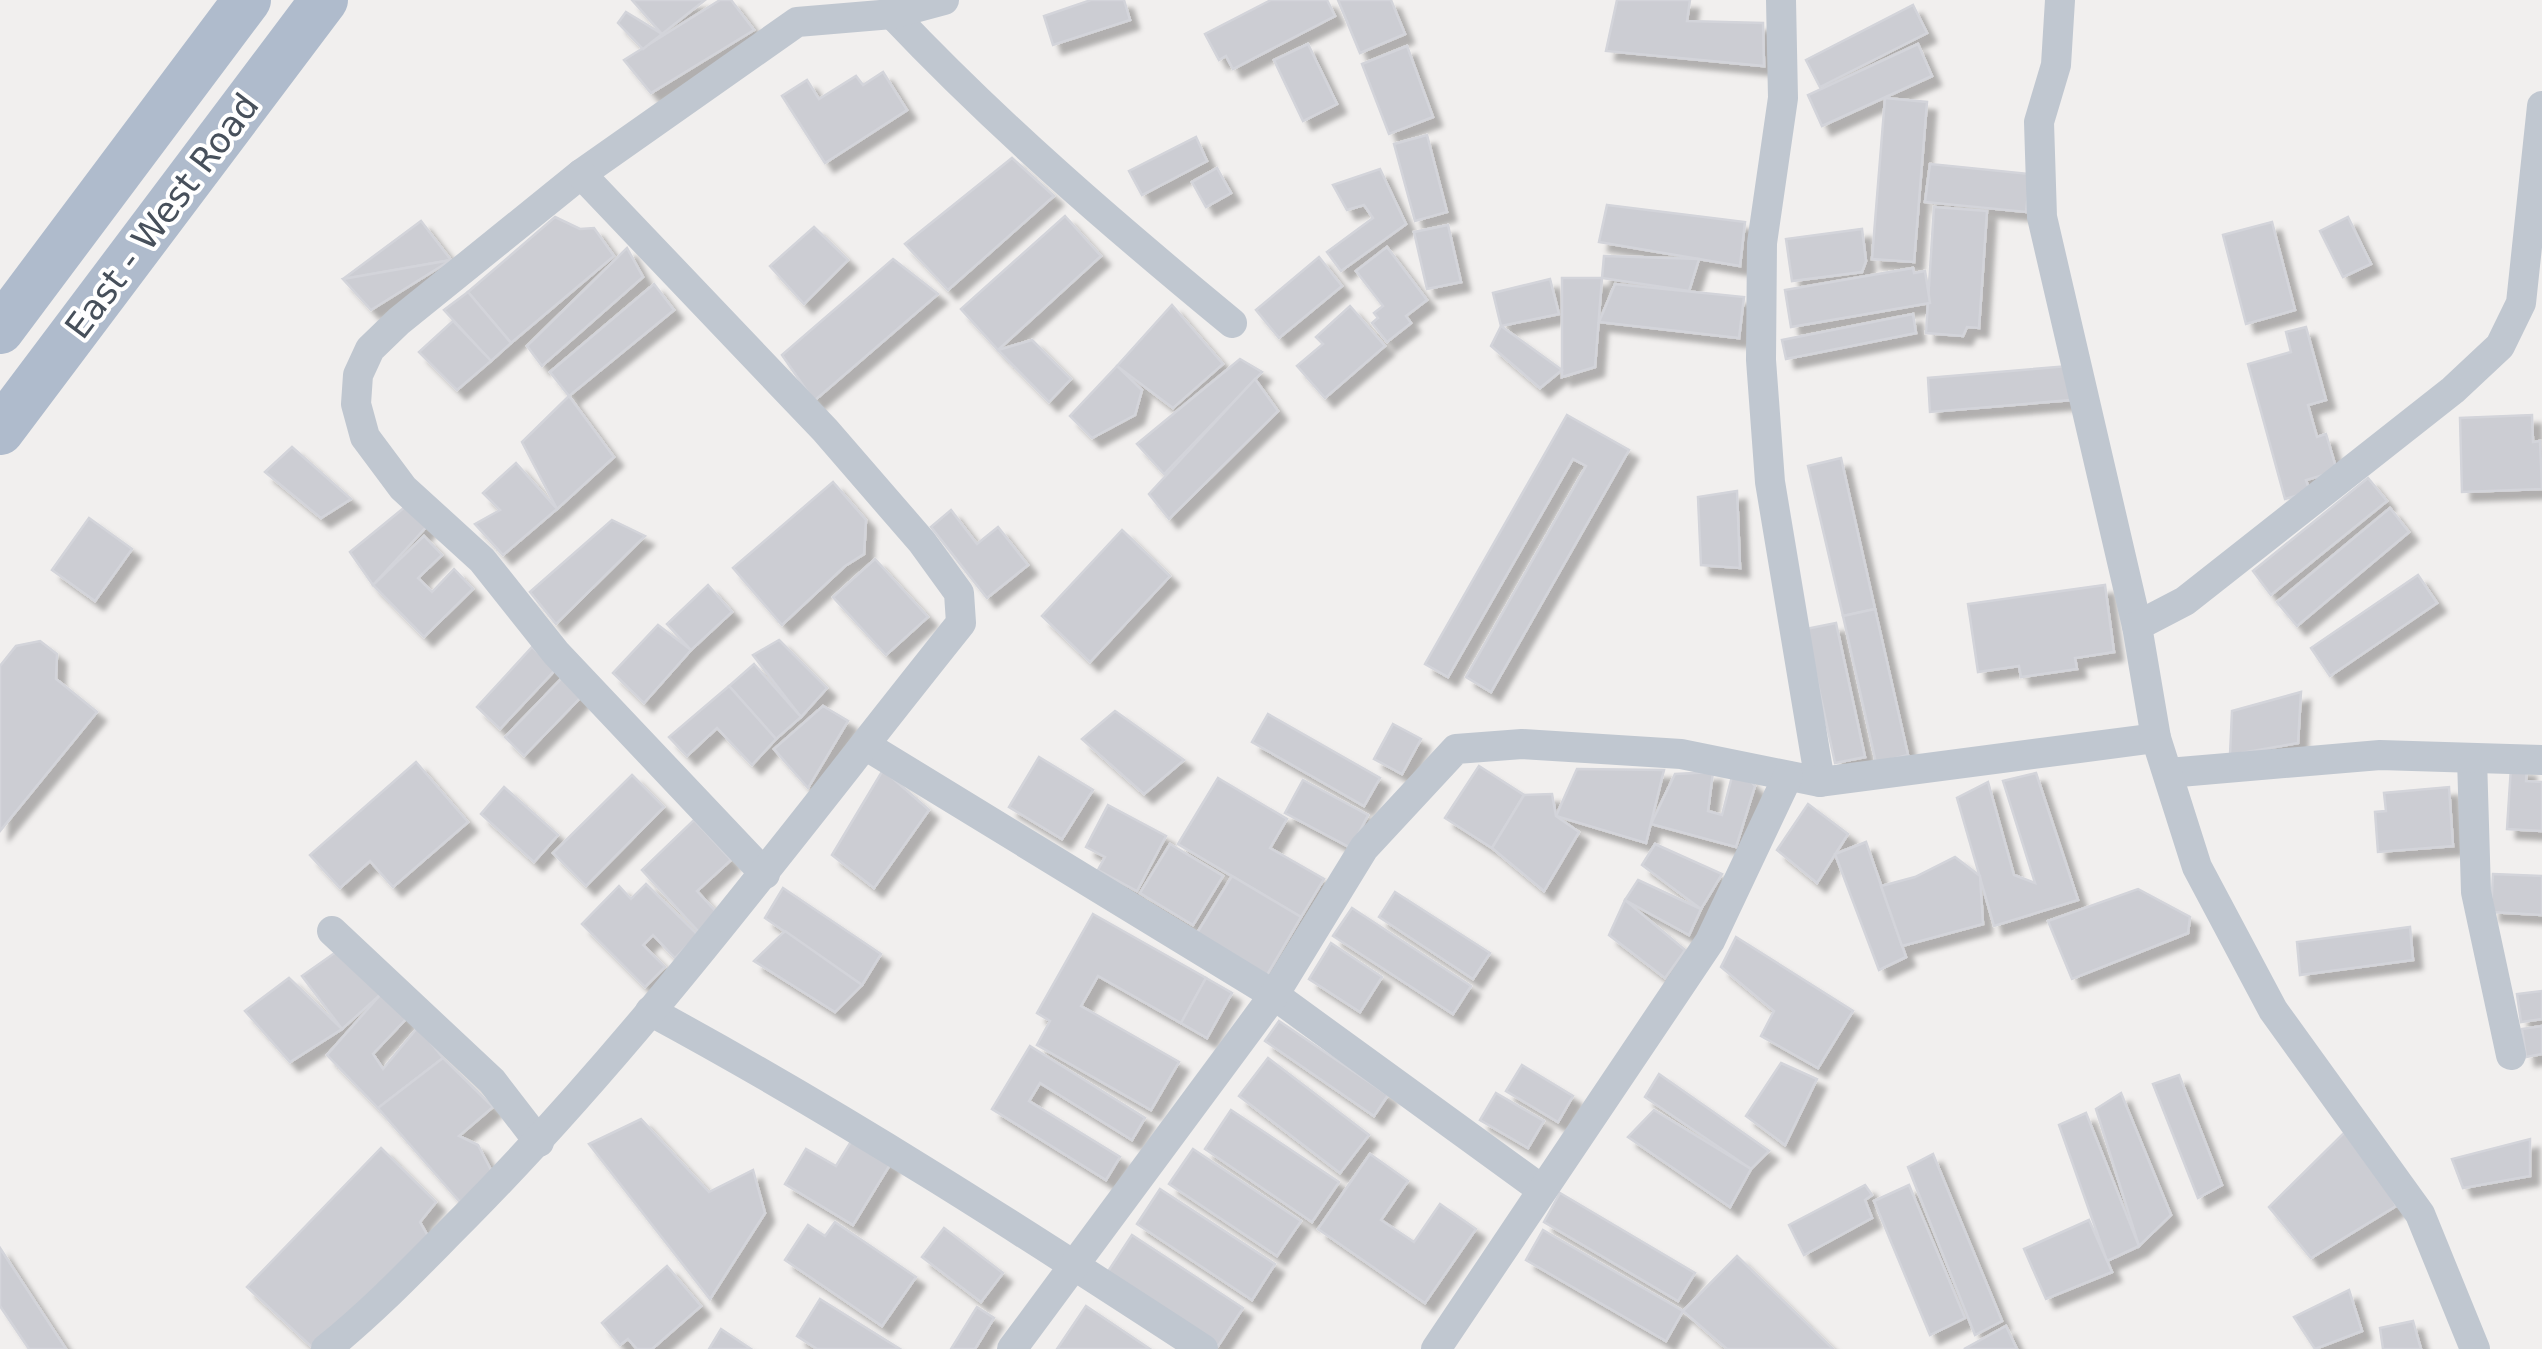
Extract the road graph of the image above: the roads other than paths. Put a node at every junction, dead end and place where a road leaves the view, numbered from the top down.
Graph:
1 (248, 0) edge
2 (324, 0) edge
3 (944, 0) edge
4 (1781, 0) edge
5 (2060, 0) edge
6 (787, 11) edge
7 (892, 14) junction
8 (2542, 106) edge
9 (581, 174) junction
10 (1232, 323) dead end
11 (0, 330) edge
12 (0, 431) edge
13 (2137, 626) junction
14 (2156, 738) junction
15 (865, 745) junction
16 (2472, 758) junction
17 (2542, 760) edge
18 (2168, 772) junction
19 (1788, 776) junction
20 (1820, 782) junction
21 (766, 874) junction
22 (332, 931) dead end
23 (1274, 995) junction
24 (650, 1011) junction
25 (2511, 1055) dead end
26 (539, 1142) junction
27 (1540, 1189) junction
28 (1075, 1265) junction
29 (326, 1349) edge
30 (1012, 1349) edge
31 (1203, 1349) edge
32 (1436, 1349) edge
33 (2475, 1349) edge

1 - 11 main road, East - West Road
2 - 12 main road, East - West Road
3 - 7 street
4 - 20 street
5 - 13 street
6 - 7 street
6 - 9 street
7 - 10 street
8 - 13 street
9 - 15 street
9 - 21 street
13 - 14 street
14 - 18 street
14 - 20 street
15 - 21 street
15 - 23 street
16 - 17 street
16 - 18 street
16 - 25 street
18 - 33 street
19 - 20 street
19 - 23 street
19 - 27 street
21 - 24 street
22 - 26 street
23 - 27 street
23 - 28 street
24 - 26 street
24 - 28 street
26 - 29 street
27 - 32 street
28 - 30 street
28 - 31 street

